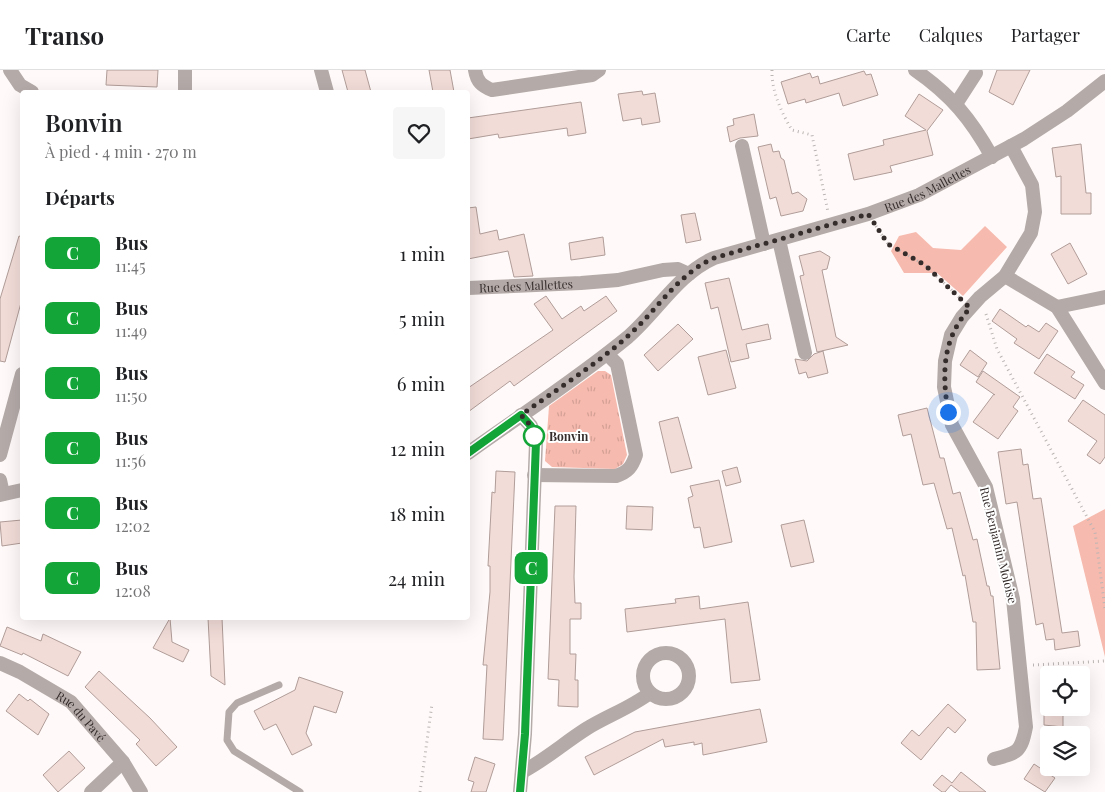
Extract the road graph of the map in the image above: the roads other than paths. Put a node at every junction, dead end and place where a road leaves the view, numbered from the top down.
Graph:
1 (10, 70) edge
2 (185, 70) edge
3 (321, 70) edge
4 (475, 70) edge
5 (599, 70) edge
6 (915, 70) edge
7 (976, 73) dead end
8 (1105, 81) edge
9 (29, 90) edge
10 (185, 90) edge
11 (326, 90) edge
12 (956, 104) junction
13 (742, 146) dead end
14 (1011, 146) junction
15 (992, 157) junction
16 (779, 240) junction
17 (764, 244) junction
18 (689, 274) junction
19 (1005, 276) junction
20 (470, 288) edge
21 (1105, 297) edge
22 (1057, 307) junction
23 (805, 353) dead end
24 (607, 354) junction
25 (20, 381) edge
26 (1105, 383) edge
27 (521, 415) junction
28 (470, 452) edge
29 (0, 455) edge
30 (534, 475) junction
31 (1, 490) edge
32 (20, 490) edge
33 (0, 663) edge
34 (279, 685) dead end
35 (650, 692) dead end
36 (994, 759) dead end
37 (123, 762) junction
38 (522, 772) junction
39 (91, 792) edge
40 (141, 792) edge
41 (300, 792) edge
42 (520, 792) edge

1 - 9 street
2 - 10 street
3 - 11 street
4 - 5 street
6 - 12 street
7 - 12 street
8 - 14 street, Rue des Mallettes
12 - 15 street
13 - 17 street
14 - 15 street, Rue des Mallettes
14 - 19 street, Rue Benjamin Moloise
15 - 16 street, Rue des Mallettes
16 - 17 street, Rue des Mallettes
16 - 23 street
17 - 18 street, Rue des Mallettes
18 - 20 street, Rue des Mallettes
18 - 24 street
19 - 22 street
19 - 36 street, Rue Benjamin Moloise
21 - 22 street
22 - 26 street
24 - 27 street
24 - 30 street
25 - 29 street
27 - 28 street
27 - 30 street
30 - 38 street
31 - 32 street
33 - 37 street, Rue du Pavé
34 - 41 lane
35 - 38 street
37 - 39 street
37 - 40 street, Rue du Pavé
38 - 42 street

